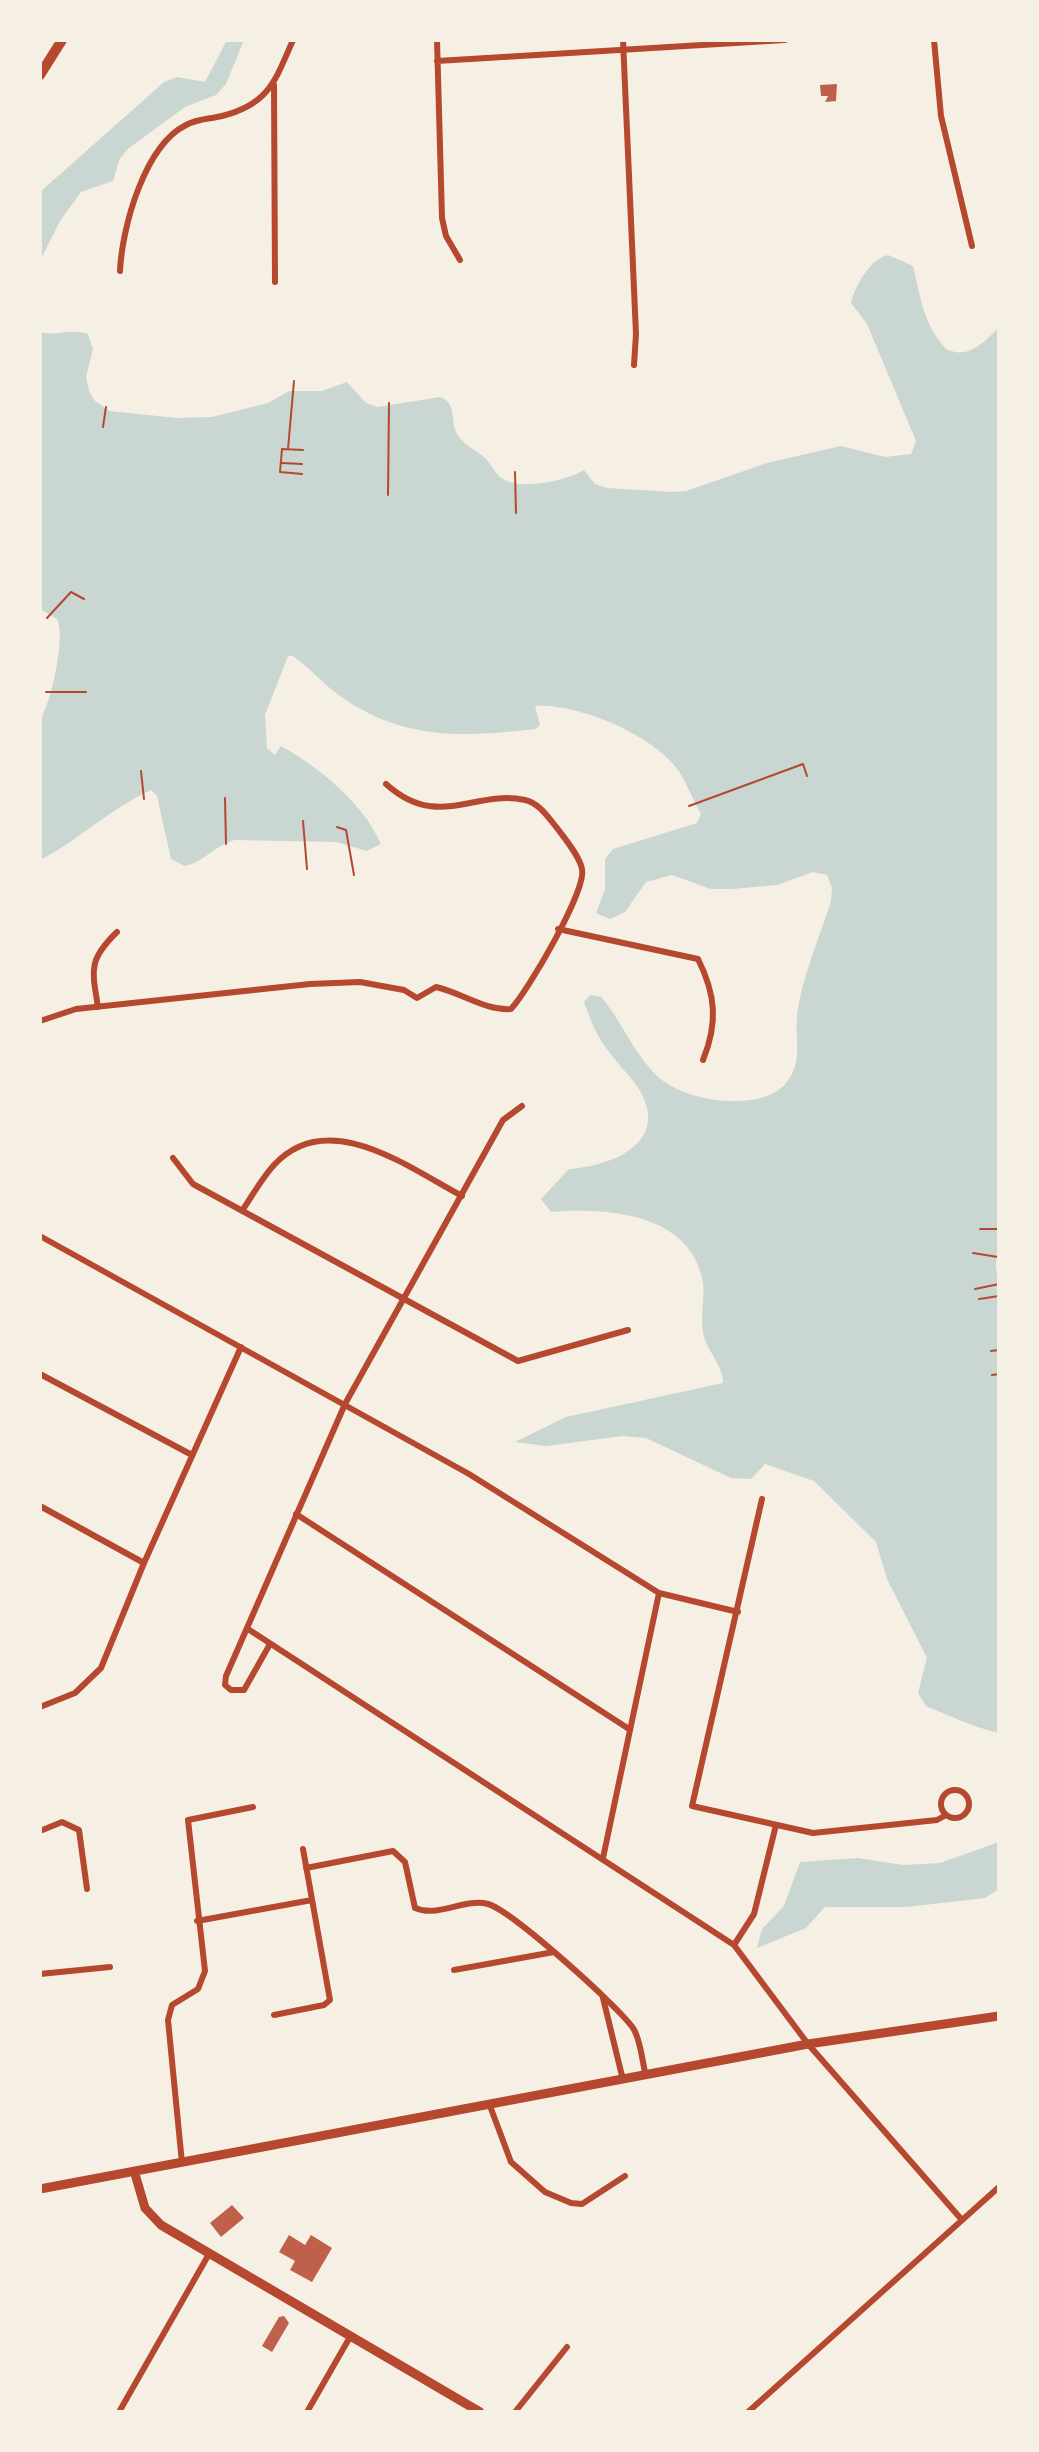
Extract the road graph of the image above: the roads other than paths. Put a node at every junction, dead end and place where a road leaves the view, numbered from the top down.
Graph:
1 (62, 40) edge
2 (293, 40) edge
3 (437, 40) edge
4 (623, 40) edge
5 (768, 40) edge
6 (785, 40) edge
7 (934, 40) edge
8 (623, 49) junction
9 (437, 61) junction
10 (40, 75) edge
11 (274, 85) junction
12 (972, 246) dead end
13 (460, 260) dead end
14 (120, 271) dead end
15 (275, 282) dead end
16 (634, 365) dead end
17 (386, 784) dead end
18 (558, 929) junction
19 (117, 932) dead end
20 (98, 1007) junction
21 (40, 1021) edge
22 (703, 1060) dead end
23 (522, 1106) dead end
24 (173, 1158) dead end
25 (462, 1196) junction
26 (242, 1211) junction
27 (40, 1236) edge
28 (405, 1300) junction
29 (628, 1330) dead end
30 (241, 1347) junction
31 (40, 1374) edge
32 (345, 1404) junction
33 (192, 1455) junction
34 (762, 1499) dead end
35 (40, 1506) edge
36 (296, 1514) junction
37 (144, 1563) junction
38 (659, 1593) junction
39 (738, 1612) junction
40 (248, 1629) junction
41 (270, 1644) junction
42 (40, 1707) edge
43 (629, 1729) junction
44 (253, 1807) dead end
45 (946, 1815) junction
46 (776, 1825) junction
47 (40, 1831) edge
48 (303, 1849) dead end
49 (603, 1858) junction
50 (306, 1868) junction
51 (87, 1889) dead end
52 (312, 1900) junction
53 (197, 1921) junction
54 (734, 1945) junction
55 (554, 1952) junction
56 (110, 1967) dead end
57 (454, 1970) dead end
58 (40, 1974) edge
59 (602, 1994) junction
60 (274, 2015) dead end
61 (999, 2016) edge
62 (808, 2044) junction
63 (646, 2076) junction
64 (623, 2080) junction
65 (490, 2106) junction
66 (182, 2164) junction
67 (135, 2174) junction
68 (625, 2176) dead end
69 (999, 2187) edge
70 (40, 2189) edge
71 (962, 2220) junction
72 (209, 2254) junction
73 (350, 2337) junction
74 (567, 2347) dead end
75 (119, 2412) edge
76 (307, 2412) edge
77 (480, 2412) edge
78 (515, 2412) edge
79 (748, 2412) edge

1 - 10 main road
2 - 11 street
3 - 9 street
4 - 8 street
5 - 6 street
5 - 8 street
7 - 12 street
8 - 9 street
8 - 16 street
9 - 13 street
11 - 14 street
11 - 15 street
17 - 18 street
18 - 20 street
18 - 22 street
19 - 20 street
20 - 21 street
23 - 25 street
24 - 26 street
25 - 26 street
25 - 28 street
26 - 28 street
27 - 30 street
28 - 29 street
28 - 32 street
30 - 32 street
30 - 33 street
31 - 33 street
32 - 36 street
32 - 38 street
33 - 37 street
34 - 39 street
35 - 37 street
36 - 40 street
36 - 43 street
37 - 42 street
38 - 39 street
38 - 43 street
39 - 46 street
40 - 41 street
40 - 41 street
41 - 49 street
43 - 49 street
44 - 53 street
45 - 45 street
45 - 46 street
46 - 54 street
47 - 51 street
48 - 50 street
49 - 54 street
50 - 52 street
50 - 55 street
52 - 53 street
52 - 60 street
53 - 66 street
54 - 62 street
55 - 57 street
55 - 59 street
56 - 58 street
59 - 63 street
59 - 64 street
61 - 62 main road
62 - 63 main road
62 - 71 street
63 - 64 main road
64 - 65 main road
65 - 66 main road
65 - 68 street
66 - 67 main road
67 - 70 main road
67 - 72 main road
69 - 71 street
71 - 79 street
72 - 73 main road
72 - 75 street
73 - 76 street
73 - 77 main road
74 - 78 street

